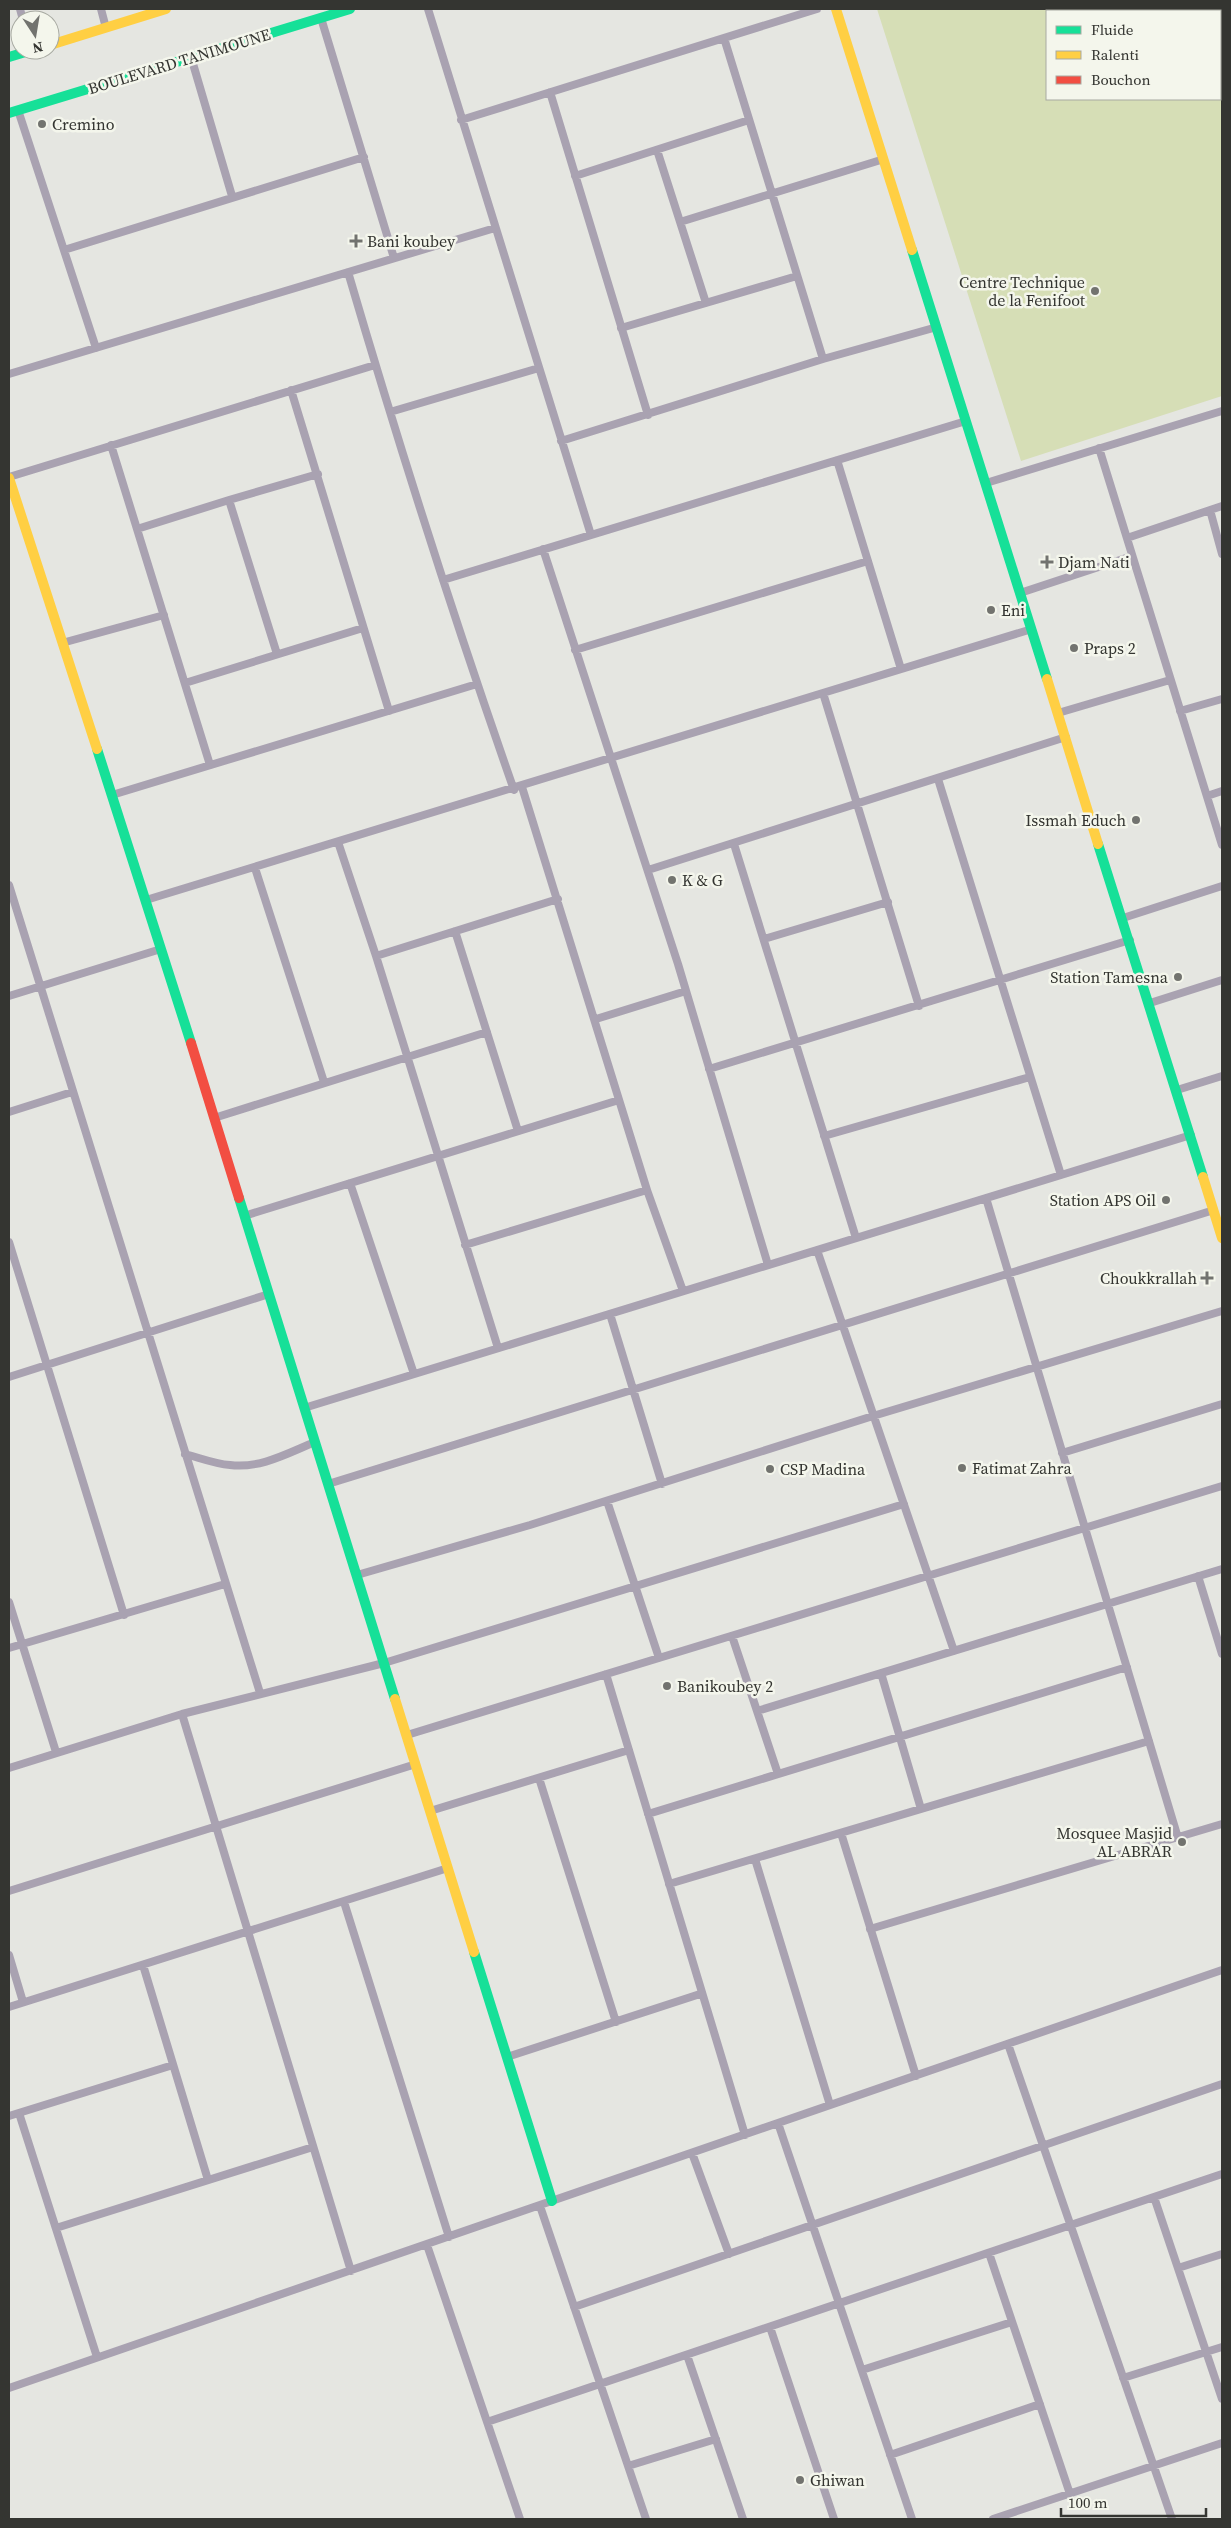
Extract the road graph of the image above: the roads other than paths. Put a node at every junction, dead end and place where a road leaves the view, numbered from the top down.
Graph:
1 (101, 9) edge
2 (166, 9) edge
3 (350, 9) edge
4 (428, 9) edge
5 (817, 9) edge
6 (836, 9) edge
7 (321, 18) junction
8 (106, 28) junction
9 (724, 38) junction
10 (60, 42) edge
11 (191, 58) junction
12 (550, 92) junction
13 (13, 112) edge
14 (461, 120) junction
15 (749, 120) junction
16 (657, 150) junction
17 (364, 157) junction
18 (884, 159) junction
19 (575, 176) junction
20 (772, 194) junction
21 (232, 196) junction
22 (680, 222) junction
23 (495, 228) junction
24 (64, 250) junction
25 (394, 258) junction
26 (348, 272) junction
27 (797, 276) junction
28 (706, 303) junction
29 (937, 327) junction
30 (621, 328) junction
31 (96, 348) junction
32 (823, 359) junction
33 (375, 365) junction
34 (539, 368) junction
35 (9, 374) edge
36 (292, 390) junction
37 (1222, 411) edge
38 (390, 412) junction
39 (648, 415) junction
40 (966, 421) junction
41 (561, 441) junction
42 (111, 445) junction
43 (1100, 448) junction
44 (837, 460) junction
45 (318, 474) junction
46 (9, 477) edge
47 (986, 483) junction
48 (229, 500) junction
49 (1222, 506) edge
50 (1210, 510) junction
51 (137, 529) junction
52 (591, 535) junction
53 (1126, 538) junction
54 (543, 549) junction
55 (1222, 554) edge
56 (1132, 556) junction
57 (868, 561) junction
58 (443, 580) junction
59 (1020, 593) junction
60 (164, 615) junction
61 (363, 628) junction
62 (1032, 629) junction
63 (62, 642) junction
64 (576, 650) junction
65 (277, 654) junction
66 (901, 669) junction
67 (1170, 680) junction
68 (185, 683) junction
69 (477, 684) junction
70 (823, 693) junction
71 (1222, 699) edge
72 (388, 711) junction
73 (1180, 712) junction
74 (1058, 713) junction
75 (1066, 737) junction
76 (612, 758) junction
77 (210, 765) junction
78 (938, 779) junction
79 (522, 787) junction
80 (514, 790) junction
81 (1222, 791) edge
82 (112, 795) junction
83 (1207, 796) junction
84 (858, 804) junction
85 (338, 842) junction
86 (734, 844) junction
87 (1222, 845) edge
88 (255, 868) junction
89 (648, 870) junction
90 (9, 885) edge
91 (1222, 886) edge
92 (558, 899) junction
93 (146, 900) junction
94 (888, 902) junction
95 (1123, 918) junction
96 (455, 931) junction
97 (764, 939) junction
98 (1130, 940) junction
99 (161, 949) junction
100 (376, 956) junction
101 (1222, 980) edge
102 (1002, 981) junction
103 (39, 986) junction
104 (686, 991) junction
105 (9, 996) edge
106 (1150, 1004) junction
107 (919, 1006) junction
108 (596, 1019) junction
109 (487, 1032) junction
110 (796, 1042) junction
111 (407, 1057) junction
112 (709, 1070) junction
113 (1222, 1076) edge
114 (1030, 1077) junction
115 (324, 1082) junction
116 (1177, 1090) junction
117 (72, 1092) junction
118 (619, 1100) junction
119 (9, 1112) edge
120 (214, 1118) junction
121 (518, 1131) junction
122 (1191, 1135) junction
123 (824, 1136) junction
124 (437, 1156) junction
125 (1061, 1175) junction
126 (350, 1183) junction
127 (647, 1190) junction
128 (986, 1198) junction
129 (1214, 1210) junction
130 (244, 1216) junction
131 (856, 1238) junction
132 (1222, 1238) edge
133 (9, 1242) edge
134 (466, 1245) junction
135 (817, 1250) junction
136 (768, 1265) junction
137 (1008, 1274) junction
138 (683, 1291) junction
139 (269, 1294) junction
140 (1222, 1311) edge
141 (610, 1314) junction
142 (843, 1325) junction
143 (148, 1333) junction
144 (498, 1348) junction
145 (47, 1365) junction
146 (1037, 1367) junction
147 (414, 1374) junction
148 (9, 1377) edge
149 (632, 1390) junction
150 (1222, 1404) edge
151 (304, 1408) junction
152 (874, 1416) junction
153 (315, 1442) junction
154 (1062, 1453) junction
155 (185, 1454) junction
156 (328, 1484) junction
157 (662, 1484) junction
158 (1222, 1486) edge
159 (608, 1500) junction
160 (904, 1504) junction
161 (1085, 1528) junction
162 (1222, 1569) edge
163 (357, 1575) junction
164 (928, 1576) junction
165 (1198, 1576) junction
166 (225, 1584) junction
167 (636, 1586) junction
168 (9, 1602) edge
169 (1108, 1604) junction
170 (124, 1615) junction
171 (732, 1636) junction
172 (22, 1646) junction
173 (9, 1648) edge
174 (954, 1651) junction
175 (1222, 1654) edge
176 (659, 1658) junction
177 (384, 1663) junction
178 (1127, 1667) junction
179 (881, 1673) junction
180 (606, 1674) junction
181 (260, 1693) junction
182 (757, 1711) junction
183 (182, 1714) junction
184 (407, 1735) junction
185 (899, 1737) junction
186 (1149, 1740) junction
187 (628, 1750) junction
188 (56, 1752) junction
189 (416, 1764) junction
190 (9, 1768) edge
191 (778, 1774) junction
192 (538, 1778) junction
193 (921, 1809) junction
194 (430, 1811) junction
195 (648, 1814) junction
196 (1222, 1824) edge
197 (216, 1826) junction
198 (841, 1833) junction
199 (1178, 1838) junction
200 (755, 1858) junction
201 (448, 1868) junction
202 (669, 1884) junction
203 (9, 1891) edge
204 (344, 1902) junction
205 (870, 1929) junction
206 (248, 1931) junction
207 (9, 1954) edge
208 (143, 1965) junction
209 (1222, 1970) edge
210 (700, 1994) junction
211 (23, 2002) junction
212 (9, 2007) edge
213 (616, 2022) junction
214 (1008, 2044) junction
215 (507, 2057) junction
216 (173, 2065) junction
217 (916, 2076) junction
218 (1222, 2084) edge
219 (830, 2105) junction
220 (19, 2113) junction
221 (9, 2116) edge
222 (778, 2123) junction
223 (744, 2135) junction
224 (1043, 2145) junction
225 (314, 2146) junction
226 (692, 2153) junction
227 (1222, 2174) edge
228 (208, 2180) junction
229 (1154, 2197) junction
230 (552, 2201) junction
231 (540, 2206) junction
232 (813, 2225) junction
233 (1071, 2225) junction
234 (56, 2228) junction
235 (449, 2237) junction
236 (427, 2245) junction
237 (988, 2253) junction
238 (729, 2254) junction
239 (1222, 2254) edge
240 (1178, 2268) junction
241 (351, 2271) junction
242 (839, 2303) junction
243 (574, 2307) junction
244 (1012, 2322) junction
245 (770, 2326) junction
246 (1222, 2347) edge
247 (1206, 2352) junction
248 (687, 2355) junction
249 (97, 2357) junction
250 (862, 2370) junction
251 (1123, 2378) junction
252 (600, 2384) junction
253 (9, 2388) edge
254 (1222, 2399) edge
255 (1040, 2404) junction
256 (487, 2422) junction
257 (716, 2439) junction
258 (1222, 2443) edge
259 (890, 2455) junction
260 (628, 2466) junction
261 (1153, 2466) junction
262 (1070, 2494) junction
263 (520, 2519) edge
264 (646, 2519) edge
265 (743, 2519) edge
266 (834, 2519) edge
267 (912, 2519) edge
268 (993, 2519) edge
269 (1172, 2519) edge

1 - 8 street
2 - 8 street
3 - 7 street, BOULEVARD TANIMOUNE
4 - 14 street
5 - 9 street
6 - 18 street
7 - 11 street, BOULEVARD TANIMOUNE
7 - 17 street
8 - 10 street
9 - 12 street
9 - 15 street
11 - 13 street, BOULEVARD TANIMOUNE
11 - 21 street
12 - 14 street
12 - 19 street
13 - 24 street
14 - 23 street
15 - 16 street
15 - 20 street
16 - 19 street
16 - 22 street
17 - 21 street
17 - 25 street
18 - 20 street
18 - 29 street
19 - 30 street
20 - 22 street
20 - 27 street
21 - 24 street
22 - 28 street
23 - 25 street
23 - 34 street
24 - 31 street
25 - 26 street
26 - 31 street
26 - 33 street
27 - 28 street
27 - 32 street
28 - 30 street
29 - 32 street
29 - 40 street
30 - 39 street
31 - 35 street
32 - 39 street
33 - 36 street
33 - 38 street
34 - 38 street
34 - 41 street
36 - 42 street
36 - 45 street
37 - 43 street
38 - 58 street
39 - 41 street
40 - 44 street
40 - 47 street
41 - 52 street
42 - 46 street
42 - 51 street
43 - 47 street
43 - 53 street
44 - 52 street
44 - 57 street
45 - 48 street
45 - 61 street
46 - 63 street
47 - 59 street
48 - 51 street
48 - 65 street
49 - 50 street
50 - 53 street
50 - 55 street
51 - 60 street
52 - 54 street
53 - 56 street
54 - 58 street
54 - 64 street
56 - 59 street
56 - 67 street
57 - 64 street
57 - 66 street
58 - 69 street
59 - 62 street
60 - 63 street
60 - 68 street
61 - 65 street
61 - 72 street
62 - 66 street
62 - 74 street
63 - 82 street
64 - 76 street
65 - 68 street
66 - 70 street
67 - 73 street
67 - 74 street
68 - 77 street
69 - 72 street
69 - 80 street
70 - 76 street
70 - 84 street
71 - 73 street
72 - 77 street
73 - 83 street
74 - 75 street
75 - 78 street
75 - 95 street
76 - 79 street
76 - 89 street
77 - 82 street
78 - 84 street
78 - 102 street
79 - 80 street
79 - 92 street
80 - 85 street
81 - 83 street
82 - 93 street
83 - 87 street
84 - 86 street
84 - 94 street
85 - 88 street
85 - 100 street
86 - 89 street
86 - 97 street
88 - 93 street
88 - 115 street
89 - 104 street
90 - 103 street
91 - 95 street
92 - 96 street
92 - 108 street
93 - 99 street
94 - 97 street
94 - 107 street
95 - 98 street
96 - 100 street
96 - 109 street
97 - 110 street
98 - 102 street
98 - 106 street
99 - 103 street
99 - 120 street
100 - 111 street
101 - 106 street
102 - 107 street
102 - 114 street
103 - 105 street
103 - 117 street
104 - 108 street
104 - 112 street
106 - 116 street
107 - 110 street
108 - 118 street
109 - 111 street
109 - 121 street
110 - 112 street
110 - 123 street
111 - 115 street
111 - 124 street
112 - 136 street
113 - 116 street
114 - 123 street
114 - 125 street
115 - 120 street
116 - 122 street
117 - 119 street
117 - 143 street
118 - 121 street
118 - 127 street
120 - 130 street
121 - 124 street
122 - 125 street
122 - 129 street
123 - 131 street
124 - 126 street
124 - 134 street
125 - 128 street
126 - 130 street
126 - 147 street
127 - 134 street
127 - 138 street
128 - 131 street
128 - 137 street
129 - 132 street
129 - 137 street
130 - 139 street
131 - 135 street
133 - 145 street
134 - 144 street
135 - 136 street
135 - 142 street
136 - 138 street
137 - 142 street
137 - 146 street
138 - 141 street
139 - 143 street
139 - 151 street
140 - 146 street
141 - 144 street
141 - 149 street
142 - 149 street
142 - 152 street
143 - 145 street
143 - 155 street
144 - 147 street
145 - 148 street
145 - 170 street
146 - 152 street
146 - 154 street
147 - 151 street
149 - 156 street
149 - 157 street
150 - 154 street
151 - 153 street
152 - 157 street
152 - 160 street
153 - 155 street
153 - 156 street
154 - 161 street
155 - 166 street
156 - 163 street
157 - 159 street
158 - 161 street
159 - 163 street
159 - 167 street
160 - 164 street
160 - 167 street
161 - 164 street
161 - 169 street
162 - 165 street
163 - 177 street
164 - 171 street
164 - 174 street
165 - 169 street
165 - 175 street
166 - 170 street
166 - 181 street
167 - 176 street
167 - 177 street
168 - 172 street
169 - 174 street
169 - 178 street
170 - 172 street
171 - 176 street
171 - 182 street
172 - 173 street
172 - 188 street
174 - 179 street
176 - 180 street
177 - 181 street
177 - 184 street
178 - 185 street
178 - 186 street
179 - 182 street
179 - 185 street
180 - 184 street
180 - 187 street
181 - 183 street
182 - 191 street
183 - 188 street
183 - 197 street
184 - 189 street
185 - 191 street
185 - 193 street
186 - 193 street
186 - 199 street
187 - 192 street
187 - 195 street
188 - 190 street
189 - 194 street
189 - 197 street
191 - 195 street
192 - 194 street
192 - 213 street
193 - 198 street
194 - 201 street
195 - 202 street
196 - 199 street
197 - 203 street
197 - 206 street
198 - 200 street
198 - 205 street
199 - 205 street
200 - 202 street
200 - 219 street
201 - 204 street
201 - 215 street
202 - 210 street
204 - 206 street
204 - 235 street
205 - 217 street
206 - 208 street
206 - 225 street
207 - 211 street
208 - 211 street
208 - 216 street
209 - 214 street
210 - 213 street
210 - 223 street
211 - 212 street
213 - 215 street
214 - 217 street
214 - 224 street
215 - 230 street
216 - 220 street
216 - 228 street
217 - 219 street
218 - 224 street
219 - 222 street
220 - 221 street
220 - 234 street
222 - 223 street
222 - 232 street
223 - 226 street
224 - 232 street
224 - 233 street
225 - 228 street
225 - 241 street
226 - 230 street
226 - 238 street
227 - 229 street
228 - 234 street
229 - 233 street
229 - 240 street
230 - 231 street
231 - 235 street
231 - 243 street
232 - 238 street
232 - 242 street
233 - 237 street
233 - 251 street
234 - 249 street
235 - 236 street
236 - 241 street
236 - 256 street
237 - 242 street
237 - 244 street
238 - 243 street
239 - 240 street
240 - 247 street
241 - 249 street
242 - 245 street
242 - 250 street
243 - 252 street
244 - 250 street
244 - 255 street
245 - 248 street
245 - 266 street
246 - 247 street
247 - 251 street
247 - 254 street
248 - 252 street
248 - 257 street
249 - 253 street
250 - 259 street
251 - 261 street
252 - 256 street
252 - 260 street
255 - 259 street
255 - 262 street
256 - 263 street
257 - 260 street
257 - 265 street
258 - 261 street
259 - 267 street
260 - 264 street
261 - 262 street
261 - 269 street
262 - 268 street

